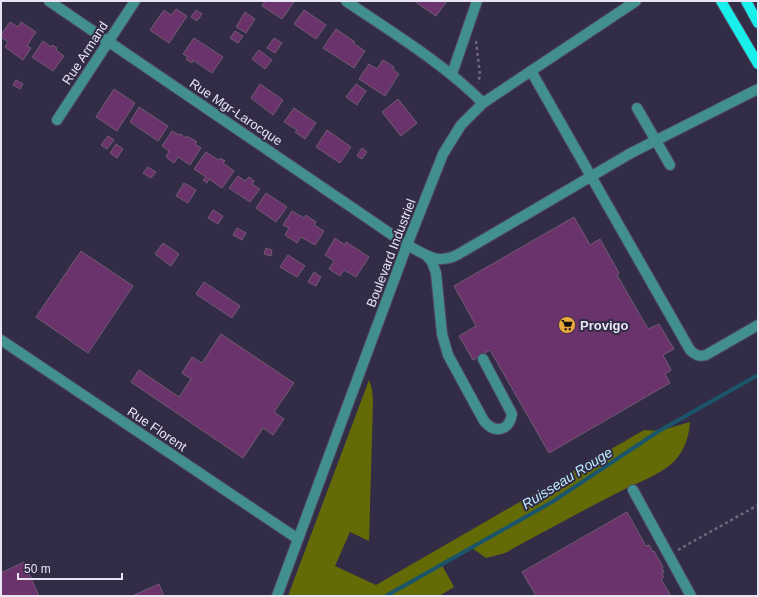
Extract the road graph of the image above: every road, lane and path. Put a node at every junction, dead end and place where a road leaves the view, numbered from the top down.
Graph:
1 (49, 1) edge
2 (135, 1) edge
3 (346, 1) edge
4 (477, 1) edge
5 (636, 1) edge
6 (721, 1) edge
7 (746, 1) edge
8 (758, 23) edge
9 (466, 35) junction
10 (108, 41) junction
11 (758, 64) edge
12 (531, 71) junction
13 (452, 74) junction
14 (758, 89) edge
15 (473, 93) junction
16 (483, 103) junction
17 (638, 108) dead end
18 (57, 120) dead end
19 (656, 140) junction
20 (670, 164) dead end
21 (591, 177) junction
22 (407, 245) junction
23 (427, 256) junction
24 (758, 326) edge
25 (1, 340) edge
26 (483, 359) dead end
27 (633, 490) dead end
28 (758, 505) edge
29 (298, 539) junction
30 (669, 555) junction
31 (277, 596) edge
32 (691, 596) edge

1 - 10 street, Rue Mgr-Larocque
2 - 10 street, Rue Armand
3 - 13 street
4 - 9 street
5 - 12 street, Boulevard Industriel
6 - 11 main road
7 - 8 main road
9 - 13 street
9 - 15 path
10 - 18 street, Rue Armand
10 - 22 street, Rue Mgr-Larocque
12 - 16 street, Boulevard Industriel
12 - 21 street
13 - 15 street
14 - 19 street
15 - 16 street
16 - 22 street, Boulevard Industriel
17 - 19 street
19 - 20 street
19 - 21 street
21 - 23 street
21 - 24 street
22 - 23 street, Rue Mgr-Larocque
22 - 29 street, Boulevard Industriel
23 - 26 street
25 - 29 street, Rue Florent
27 - 30 street
28 - 30 path
29 - 31 street, Boulevard Industriel
30 - 32 street

